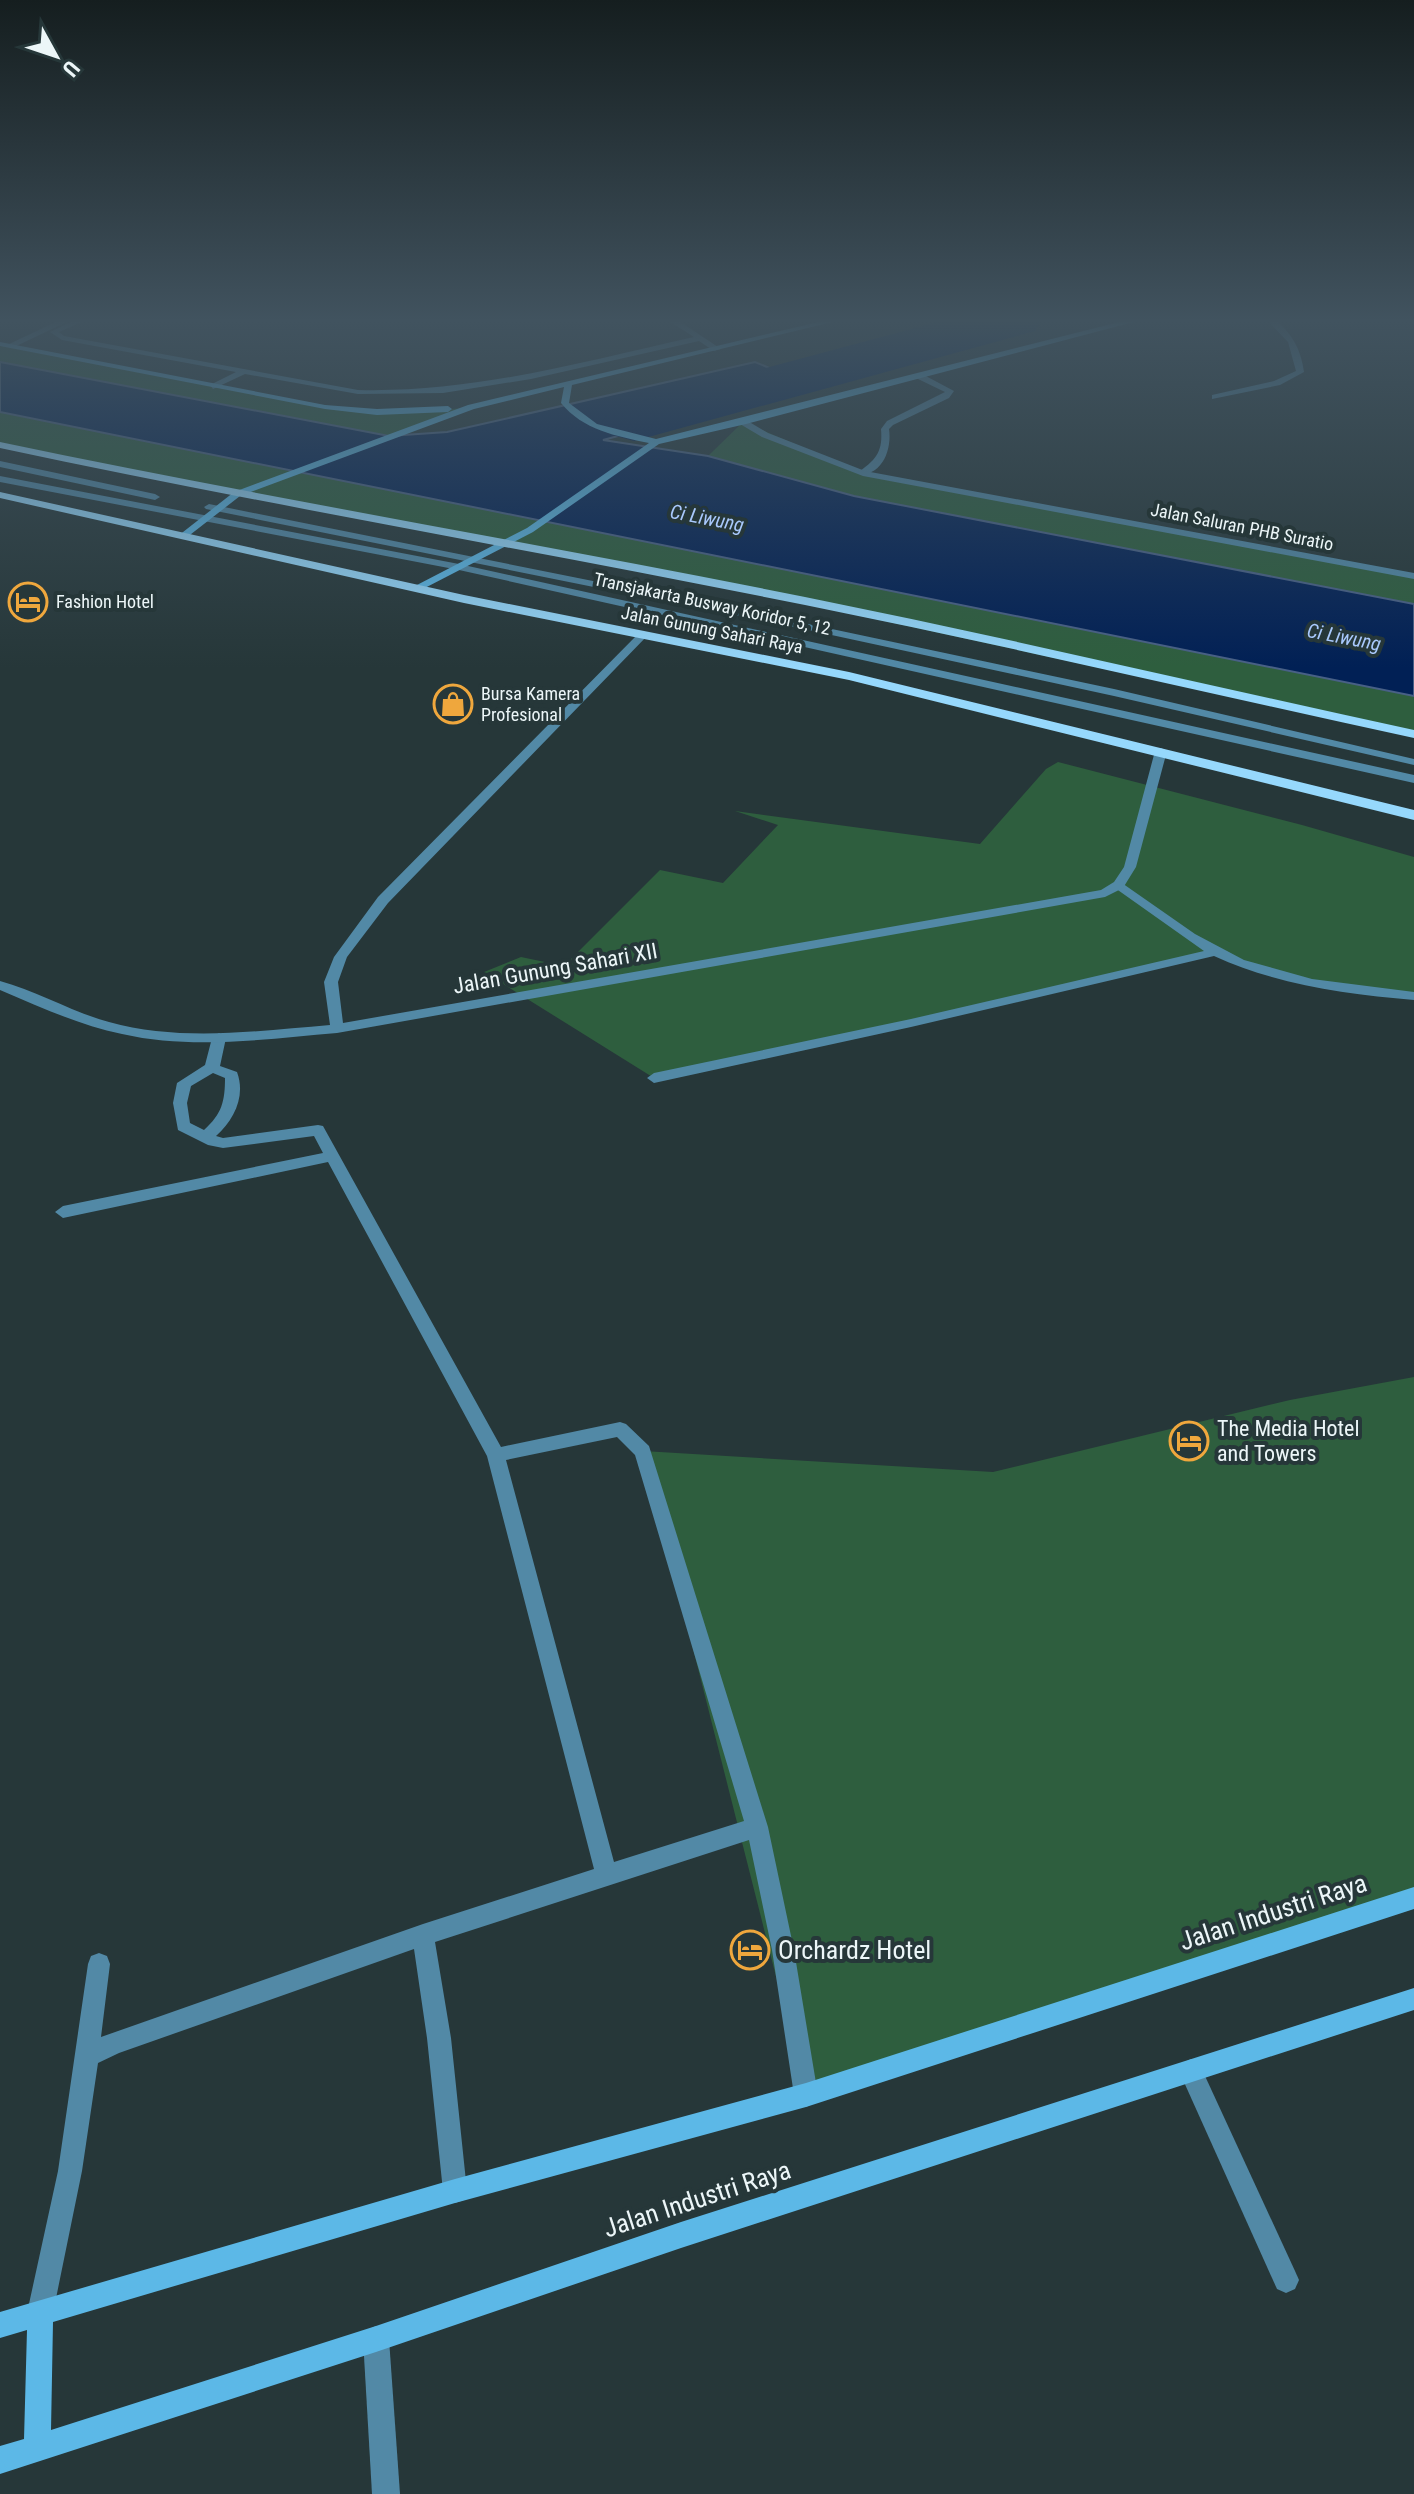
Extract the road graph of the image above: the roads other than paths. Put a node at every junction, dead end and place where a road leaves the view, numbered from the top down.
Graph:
1 (392, 435) edge
2 (625, 435) edge
3 (681, 435) edge
4 (766, 435) edge
5 (886, 435) edge
6 (652, 444) junction
7 (0, 445) edge
8 (0, 464) edge
9 (863, 473) junction
10 (0, 479) edge
11 (237, 494) junction
12 (0, 495) edge
13 (219, 509) junction
14 (207, 518) junction
15 (183, 536) junction
16 (507, 542) junction
17 (477, 558) junction
18 (459, 567) junction
19 (1414, 576) edge
20 (419, 588) junction
21 (643, 635) junction
22 (1414, 734) edge
23 (1161, 751) junction
24 (1414, 762) edge
25 (1414, 779) edge
26 (1414, 815) edge
27 (1119, 885) junction
28 (1215, 952) junction
29 (0, 985) edge
30 (1414, 996) edge
31 (337, 1029) junction
32 (219, 1038) junction
33 (212, 1068) junction
34 (654, 1078) dead end
35 (206, 1137) junction
36 (333, 1156) junction
37 (63, 1212) dead end
38 (496, 1455) junction
39 (757, 1827) junction
40 (607, 1876) junction
41 (1414, 1898) edge
42 (423, 1935) junction
43 (99, 1964) dead end
44 (1414, 1999) edge
45 (87, 2056) junction
46 (1191, 2071) junction
47 (806, 2095) junction
48 (455, 2191) junction
49 (1286, 2280) dead end
50 (40, 2313) junction
51 (0, 2325) edge
52 (376, 2339) junction
53 (37, 2448) junction
54 (0, 2460) edge
55 (386, 2494) edge

1 - 11 main road
2 - 6 main road
3 - 6 main road
4 - 9 street, Jalan Saluran PHB Suratio
5 - 9 street
6 - 16 main road
7 - 11 main road
8 - 13 street, Transjakarta Busway Koridor 5, 12
9 - 19 street, Jalan Saluran PHB Suratio
10 - 14 street, Transjakarta Busway Koridor 5, 12
11 - 13 main road
11 - 16 main road
12 - 15 main road, Jalan Gunung Sahari Raya
13 - 14 main road
13 - 17 street, Transjakarta Busway Koridor 5, 12
14 - 15 main road
14 - 18 street, Transjakarta Busway Koridor 5, 12
15 - 20 main road, Jalan Gunung Sahari Raya
16 - 17 main road
16 - 22 main road
17 - 18 main road
17 - 24 street, Transjakarta Busway Koridor 5, 12
18 - 20 main road
18 - 25 street, Transjakarta Busway Koridor 5, 12
20 - 21 main road, Jalan Gunung Sahari Raya
21 - 23 main road, Jalan Gunung Sahari Raya
21 - 31 street
23 - 26 main road, Jalan Gunung Sahari Raya
23 - 27 street
27 - 28 street
27 - 31 street, Jalan Gunung Sahari XII
28 - 30 street
28 - 34 street
29 - 32 street, Jalan Gunung Sahari XII
31 - 32 street, Jalan Gunung Sahari XII
32 - 33 street
33 - 35 street
33 - 35 street
35 - 36 street
36 - 37 street
36 - 38 street
38 - 39 street
38 - 40 street
39 - 40 street
39 - 47 street
40 - 42 street
41 - 47 main road, Jalan Industri Raya
42 - 45 street
42 - 48 street
43 - 45 street
44 - 46 main road, Jalan Industri Raya
45 - 50 street
46 - 49 street
46 - 52 main road, Jalan Industri Raya
47 - 48 main road, Jalan Industri Raya
48 - 50 main road, Jalan Industri Raya
50 - 51 main road, Jalan Industri Raya
50 - 53 main road
52 - 53 main road, Jalan Industri Raya
52 - 55 street
53 - 54 main road, Jalan Industri Raya

